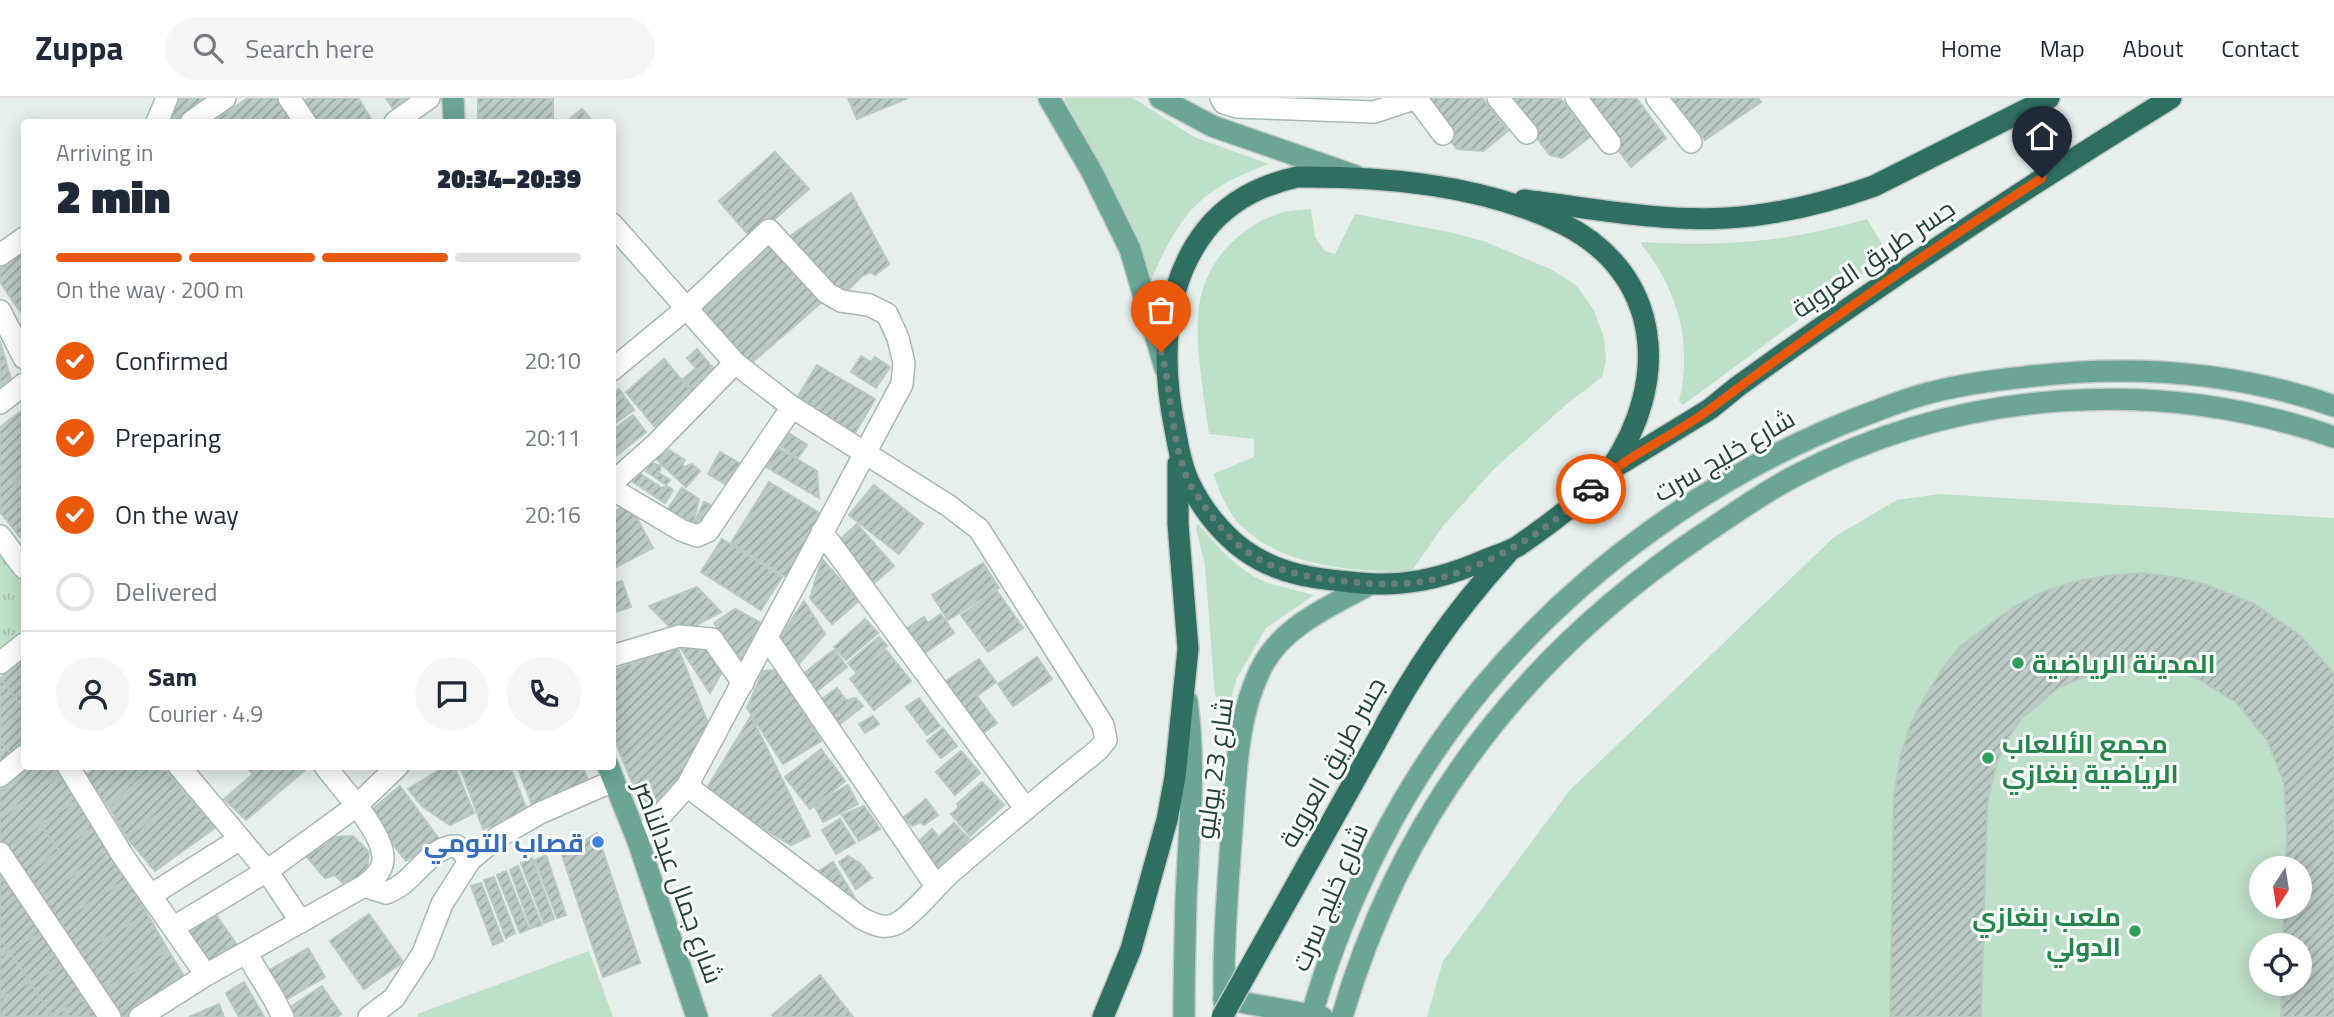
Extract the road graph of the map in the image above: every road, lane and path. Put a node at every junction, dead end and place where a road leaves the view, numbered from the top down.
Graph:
1 (167, 98) edge
2 (225, 98) edge
3 (289, 98) edge
4 (429, 98) edge
5 (453, 98) edge
6 (1049, 98) edge
7 (1160, 98) edge
8 (1221, 98) edge
9 (1416, 98) edge
10 (1498, 98) edge
11 (1576, 98) edge
12 (1657, 98) edge
13 (2049, 98) edge
14 (2171, 98) edge
15 (1308, 104) edge
16 (158, 119) edge
17 (195, 119) edge
18 (303, 119) edge
19 (400, 119) edge
20 (454, 119) edge
21 (1443, 134) dead end
22 (1527, 134) dead end
23 (1690, 142) dead end
24 (1610, 143) dead end
25 (1358, 177) junction
26 (1478, 194) junction
27 (616, 231) edge
28 (21, 240) edge
29 (0, 255) edge
30 (687, 308) junction
31 (0, 311) edge
32 (21, 352) edge
33 (735, 363) junction
34 (616, 367) edge
35 (1168, 376) junction
36 (21, 386) edge
37 (0, 403) edge
38 (2334, 406) edge
39 (792, 407) junction
40 (2334, 437) edge
41 (1179, 448) junction
42 (863, 453) junction
43 (1611, 470) junction
44 (616, 479) edge
45 (616, 491) edge
46 (822, 532) junction
47 (0, 536) edge
48 (1512, 549) junction
49 (21, 564) edge
50 (1370, 584) junction
51 (767, 638) junction
52 (21, 646) edge
53 (616, 655) edge
54 (0, 663) edge
55 (743, 683) junction
56 (1185, 688) junction
57 (21, 758) edge
58 (70, 770) edge
59 (182, 770) edge
60 (328, 770) edge
61 (394, 770) edge
62 (610, 774) edge
63 (0, 776) edge
64 (687, 786) junction
65 (355, 807) junction
66 (1025, 808) junction
67 (240, 839) junction
68 (638, 841) junction
69 (0, 853) edge
70 (470, 860) junction
71 (267, 871) junction
72 (364, 886) junction
73 (936, 886) junction
74 (151, 895) junction
75 (301, 922) junction
76 (174, 927) junction
77 (246, 953) junction
78 (206, 975) junction
79 (1224, 1011) edge
80 (1315, 1016) edge
81 (110, 1017) edge
82 (140, 1017) edge
83 (283, 1017) edge
84 (369, 1017) edge
85 (697, 1017) edge
86 (1103, 1017) edge
87 (1184, 1017) edge
88 (1342, 1017) edge

1 - 16 street
2 - 17 street
3 - 18 street
4 - 19 street
5 - 20 main road
6 - 35 main road
7 - 25 main road
8 - 15 street
9 - 15 street
9 - 21 street
10 - 22 street
11 - 24 street
12 - 23 street
13 - 26 highway
14 - 43 highway, جسر طريق العروبة
25 - 26 highway
25 - 35 highway
26 - 43 highway
27 - 30 street
28 - 29 street
30 - 33 street
30 - 34 street
30 - 42 street
31 - 32 street
33 - 39 street
33 - 44 street
35 - 41 highway
36 - 37 street
38 - 80 main road, شارع خليج سرت
39 - 42 street
39 - 45 street
40 - 88 main road, شارع خليج سرت
41 - 50 highway
41 - 56 highway
42 - 46 street
42 - 66 street
43 - 48 highway
46 - 51 street
46 - 66 street
47 - 49 street
48 - 50 highway
48 - 79 highway, جسر طريق العروبة, bridge
50 - 79 main road, شارع 23 يوليو
51 - 55 street
51 - 73 street
52 - 54 street
53 - 55 street
55 - 64 street
56 - 86 highway
56 - 87 main road, شارع 23 يوليو
57 - 63 street
58 - 74 street
59 - 67 street
60 - 65 street
61 - 65 street
62 - 68 main road, شارع جمال عبدالناصر
62 - 70 street
64 - 68 street
64 - 73 street
65 - 71 street
65 - 72 street
66 - 73 street
67 - 71 street
67 - 74 street
68 - 85 main road, شارع جمال عبدالناصر
69 - 81 street
70 - 72 street
70 - 84 street
71 - 75 street
71 - 76 street
72 - 75 street
74 - 76 street
75 - 77 street
76 - 78 street
77 - 78 street
77 - 83 street
78 - 82 street
79 - 80 main road

